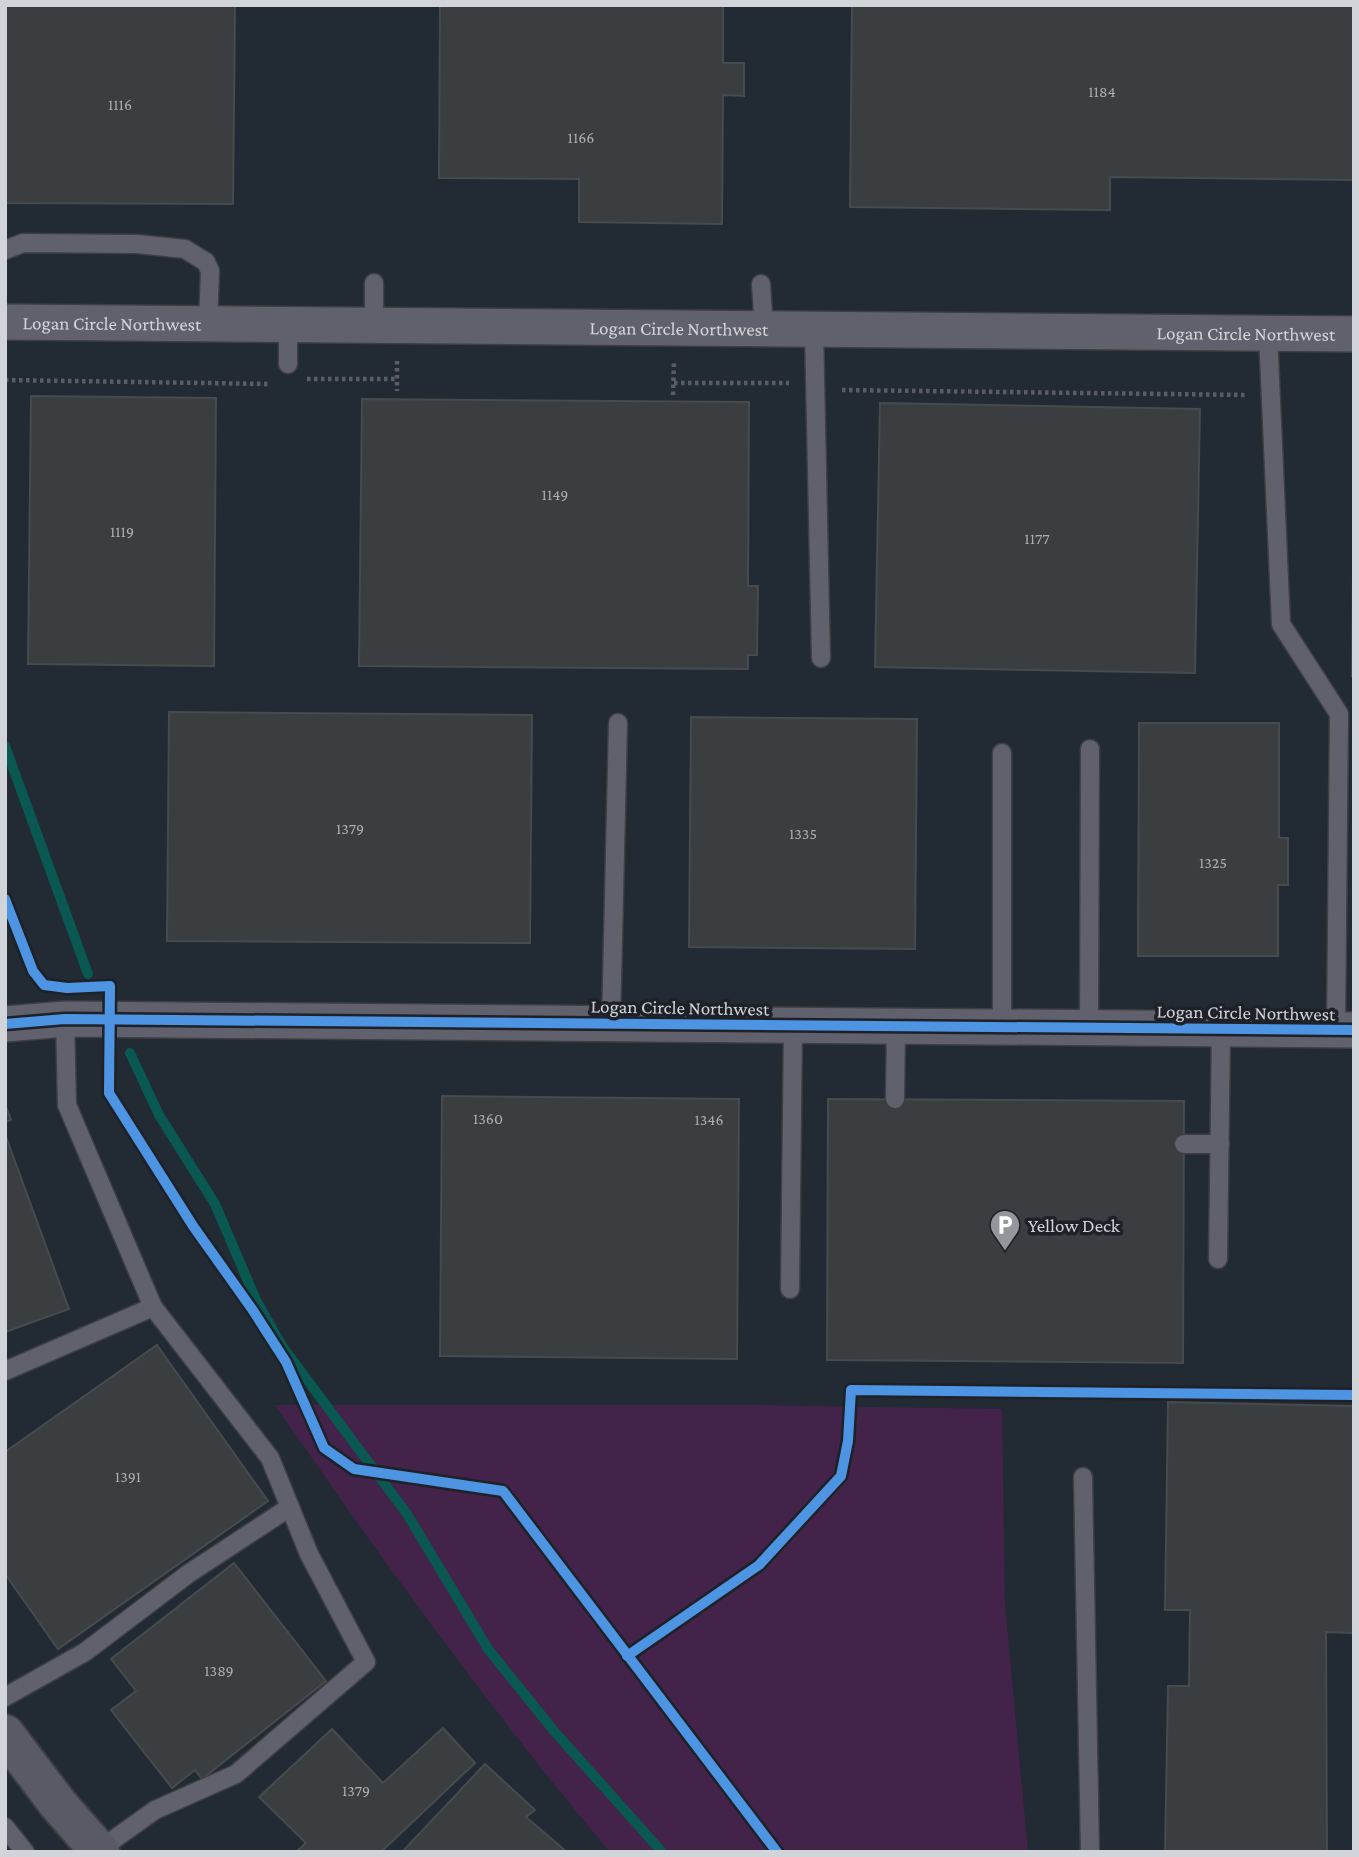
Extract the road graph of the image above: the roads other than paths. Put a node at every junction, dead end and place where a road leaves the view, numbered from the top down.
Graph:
1 (5, 250) edge
2 (374, 283) dead end
3 (761, 284) dead end
4 (5, 322) edge
5 (208, 324) junction
6 (288, 325) junction
7 (764, 329) junction
8 (814, 330) junction
9 (1268, 334) junction
10 (1354, 334) edge
11 (386, 337) junction
12 (288, 364) dead end
13 (821, 658) dead end
14 (618, 723) dead end
15 (1090, 749) dead end
16 (1002, 753) dead end
17 (65, 1019) junction
18 (5, 1024) edge
19 (611, 1024) junction
20 (793, 1026) junction
21 (896, 1026) junction
22 (1002, 1027) junction
23 (1089, 1028) junction
24 (1221, 1029) junction
25 (1345, 1030) edge
26 (895, 1100) dead end
27 (1184, 1144) dead end
28 (1220, 1144) junction
29 (1219, 1259) dead end
30 (790, 1289) dead end
31 (153, 1307) junction
32 (5, 1371) edge
33 (1083, 1478) dead end
34 (290, 1507) junction
35 (5, 1697) edge
36 (5, 1734) edge
37 (5, 1827) edge
38 (100, 1851) edge
39 (25, 1852) edge
40 (1090, 1852) edge

1 - 5 lane
2 - 11 lane
3 - 7 lane
4 - 5 street, Logan Circle Northwest
5 - 6 street, Logan Circle Northwest
6 - 11 street, Logan Circle Northwest
6 - 12 lane
7 - 8 street, Logan Circle Northwest
7 - 11 street, Logan Circle Northwest
8 - 9 street, Logan Circle Northwest
8 - 13 lane
9 - 10 street, Logan Circle Northwest
9 - 25 lane
14 - 19 lane
15 - 23 lane
16 - 22 lane
17 - 18 street, Logan Circle Northwest
17 - 19 street, Logan Circle Northwest
17 - 31 lane
19 - 20 street, Logan Circle Northwest
20 - 21 street, Logan Circle Northwest
20 - 30 lane
21 - 22 street, Logan Circle Northwest
21 - 26 lane
22 - 23 street, Logan Circle Northwest
23 - 24 street, Logan Circle Northwest
24 - 25 street, Logan Circle Northwest
24 - 28 lane
27 - 28 lane
28 - 29 lane
31 - 32 lane
31 - 34 lane
33 - 40 lane
34 - 35 lane
34 - 38 lane
36 - 38 street
37 - 39 lane

